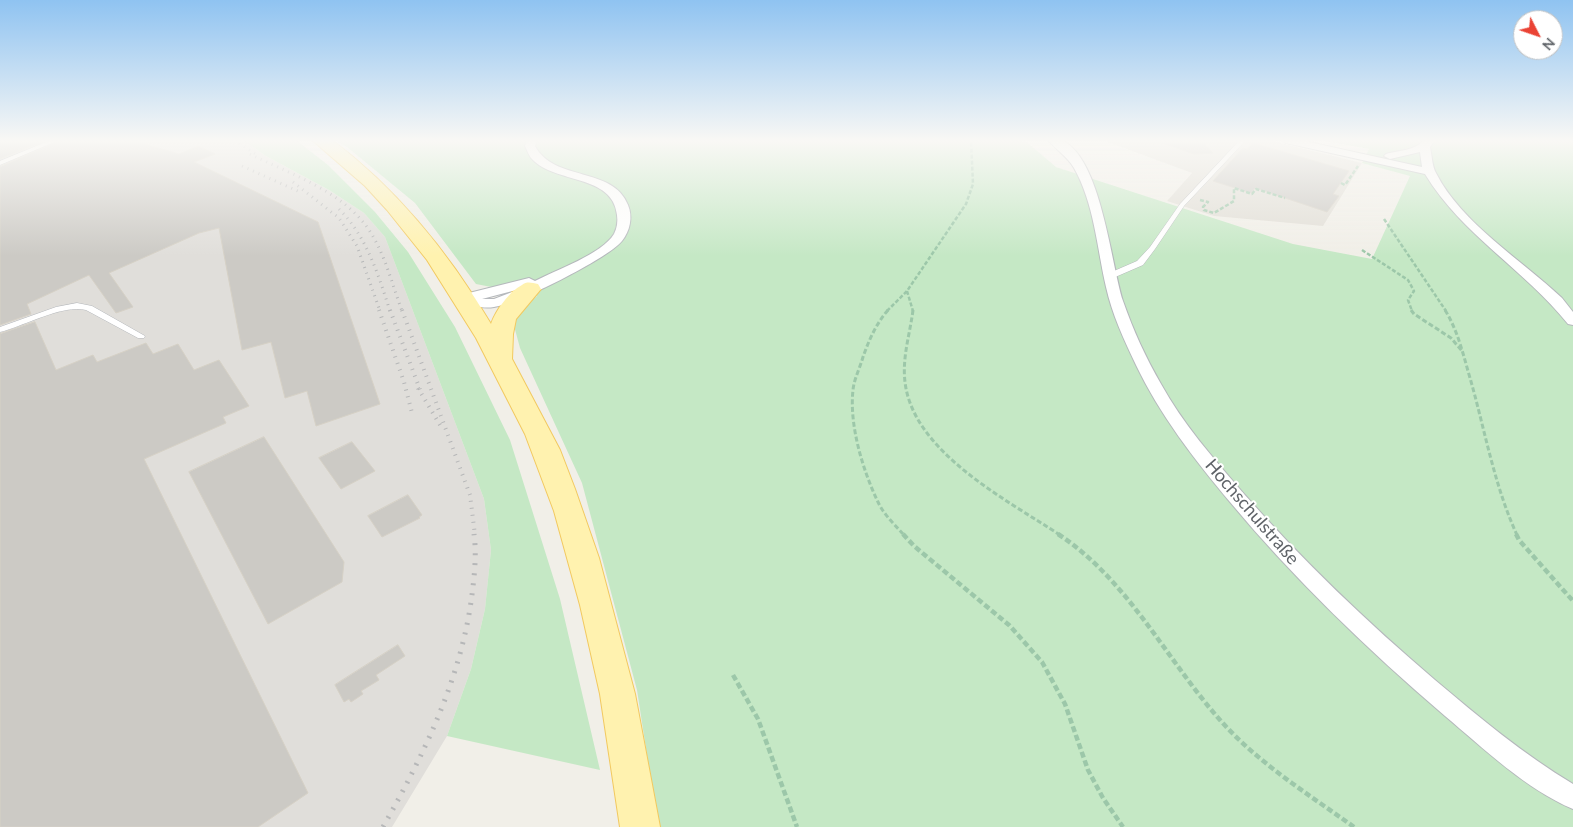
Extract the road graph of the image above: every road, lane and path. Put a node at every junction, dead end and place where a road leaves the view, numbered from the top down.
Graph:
1 (368, 179) edge
2 (585, 179) edge
3 (973, 179) edge
4 (1085, 179) edge
5 (1208, 179) edge
6 (1349, 179) edge
7 (1435, 179) edge
8 (1341, 183) dead end
9 (1190, 196) junction
10 (1285, 198) dead end
11 (1384, 219) dead end
12 (1362, 250) dead end
13 (1110, 276) junction
14 (539, 283) junction
15 (907, 291) junction
16 (466, 298) junction
17 (1573, 321) edge
18 (0, 330) edge
19 (142, 336) dead end
20 (1464, 354) junction
21 (500, 358) junction
22 (1573, 601) edge
23 (733, 675) dead end
24 (1573, 798) edge
25 (640, 827) edge
26 (797, 827) edge
27 (1123, 827) edge
28 (1354, 827) edge

1 - 16 main road
2 - 14 street
3 - 15 path
4 - 13 street, Hochschulstraße
5 - 9 lane
6 - 8 path
7 - 17 street
9 - 10 path
9 - 13 lane
11 - 20 path
12 - 20 path
13 - 24 street, Hochschulstraße
14 - 16 street
14 - 16 street
14 - 21 main road
15 - 27 path
15 - 28 path
16 - 21 main road
18 - 19 lane
20 - 22 path
21 - 25 main road
23 - 26 path

